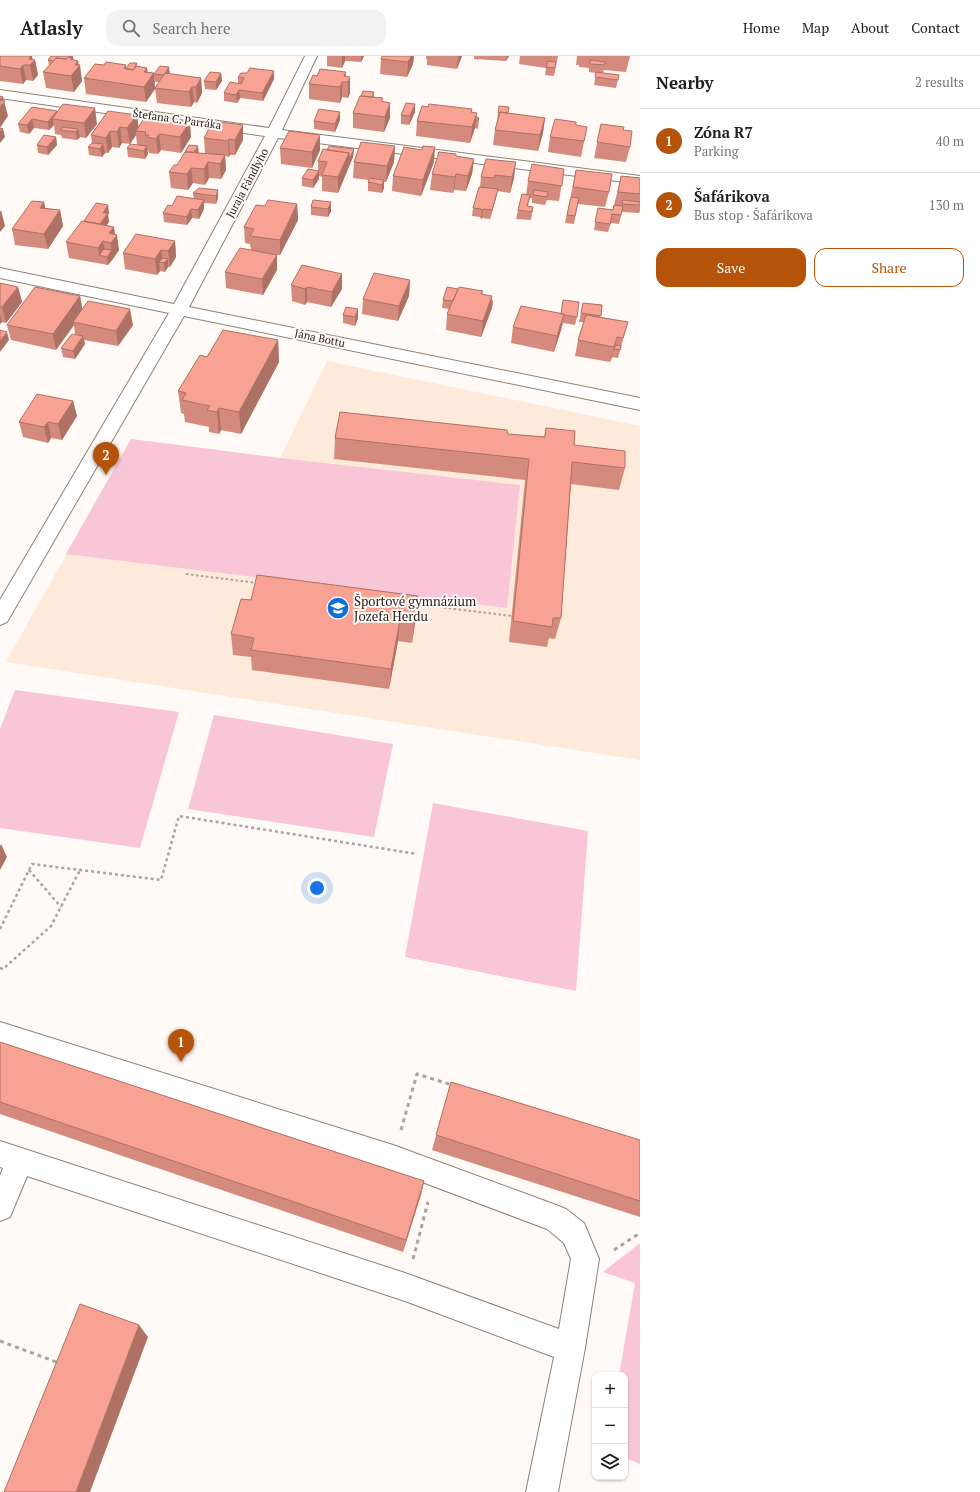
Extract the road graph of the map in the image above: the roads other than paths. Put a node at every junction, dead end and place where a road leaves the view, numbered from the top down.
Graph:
1 (311, 56) edge
2 (0, 94) edge
3 (273, 133) junction
4 (640, 180) edge
5 (0, 273) edge
6 (180, 308) junction
7 (640, 404) edge
8 (0, 617) edge
9 (0, 1034) edge
10 (10, 1157) edge
11 (0, 1207) edge
12 (570, 1348) junction
13 (542, 1492) edge

1 - 3 street, Juraja Fándlyho
2 - 3 street, Štefana C. Parráka
3 - 4 street, Štefana C. Parráka
3 - 6 street, Juraja Fándlyho
5 - 6 street, Jána Bottu
6 - 7 street, Jána Bottu
6 - 8 street, Juraja Fándlyho
9 - 12 street
10 - 11 street
10 - 12 street
12 - 13 street

